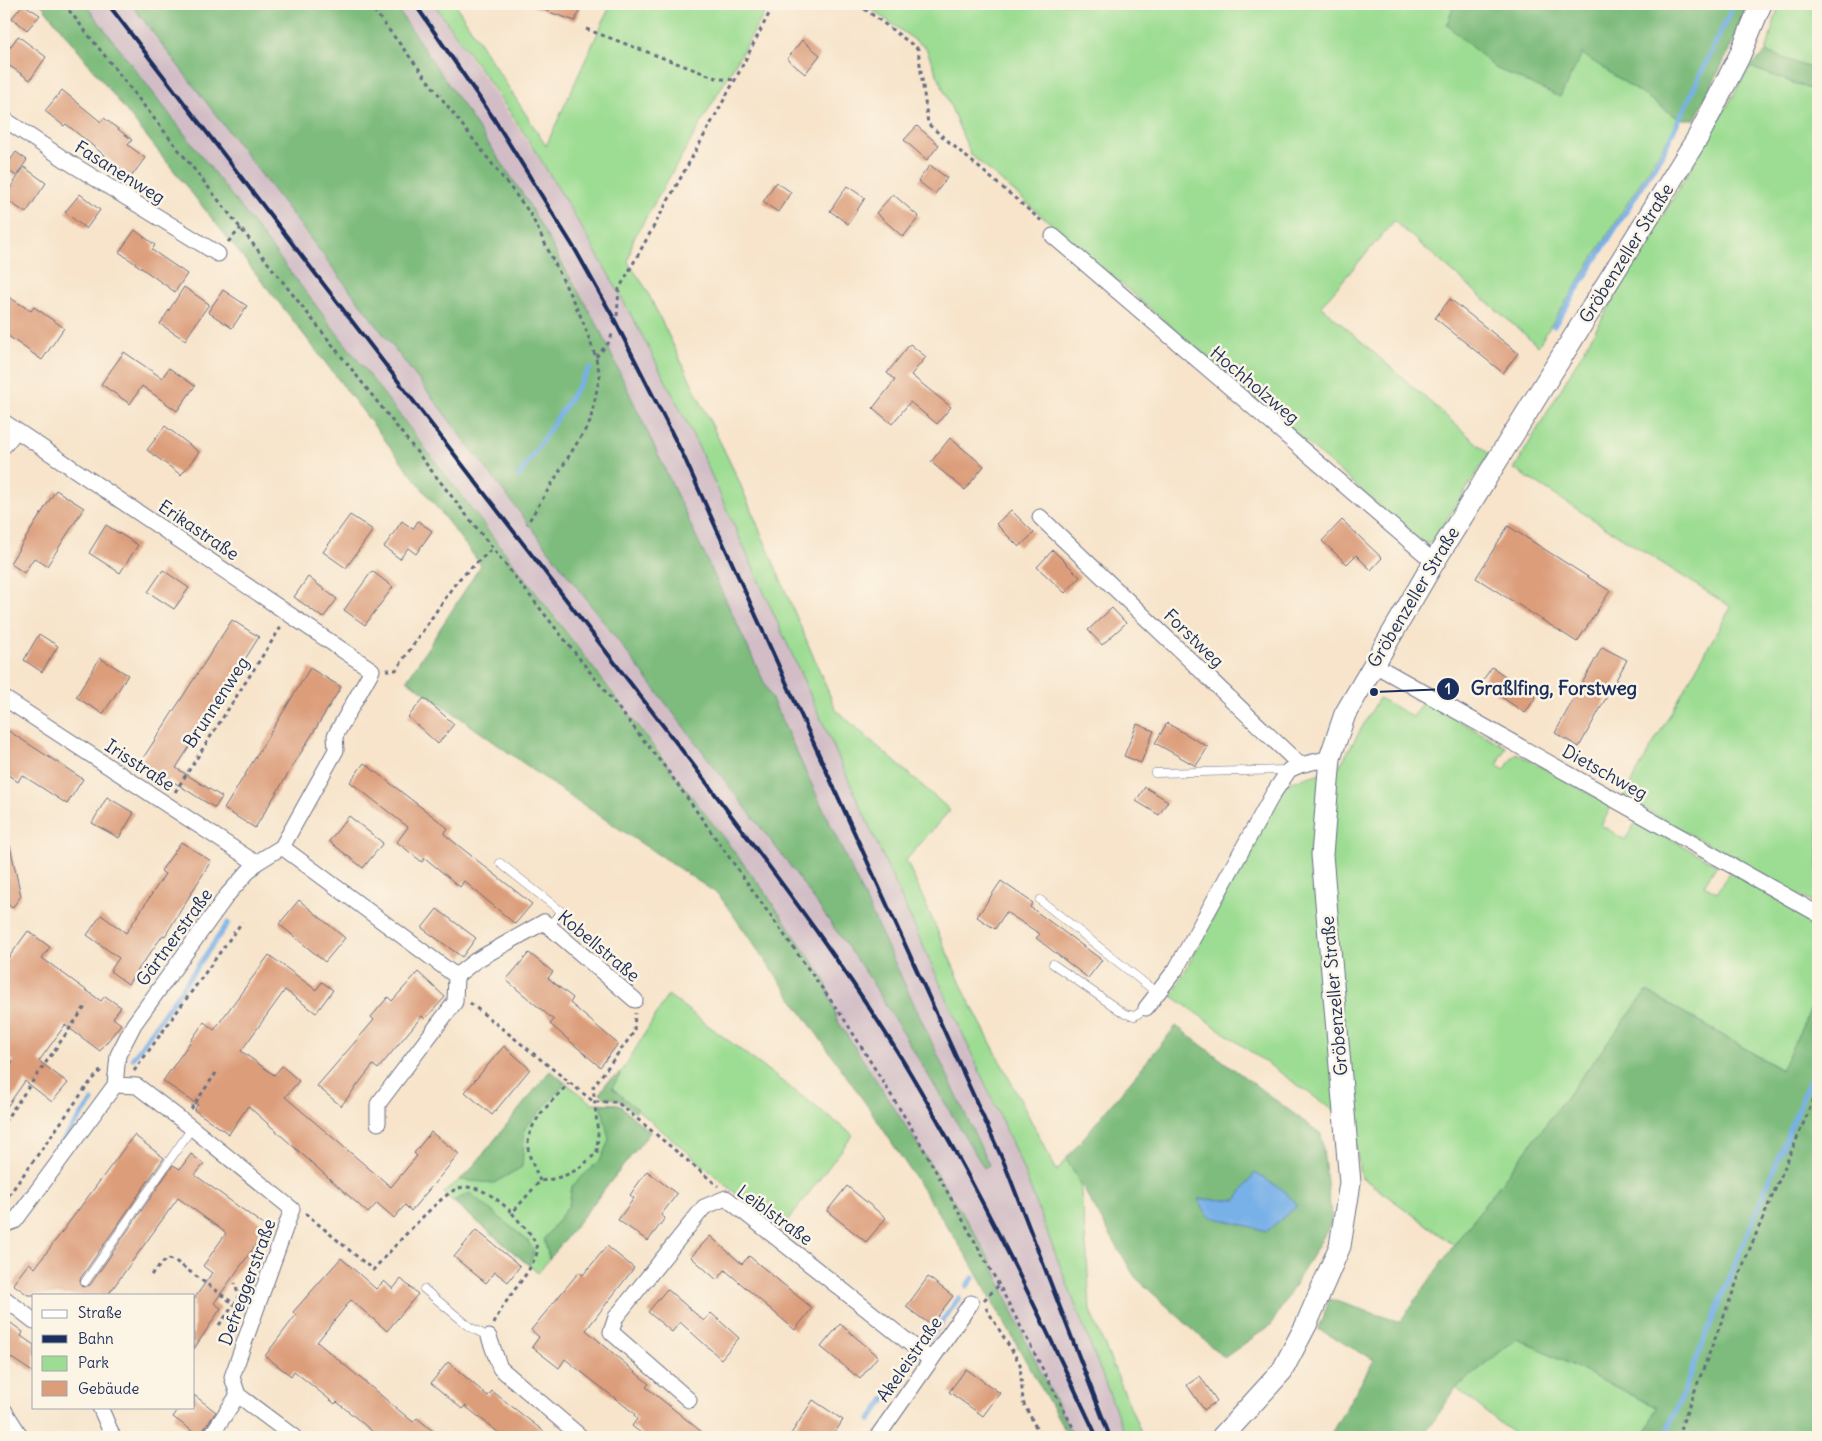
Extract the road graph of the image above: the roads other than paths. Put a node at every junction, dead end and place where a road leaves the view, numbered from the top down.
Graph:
1 (1760, 4) edge
2 (4, 119) edge
3 (1053, 236) road end
4 (218, 254) dead end
5 (4, 422) edge
6 (16, 431) junction
7 (4, 446) edge
8 (1040, 517) dead end
9 (1434, 562) junction
10 (1373, 664) junction
11 (372, 670) joint
12 (4, 698) edge
13 (1330, 758) junction
14 (1294, 768) junction
15 (1155, 773) dead end
16 (282, 847) junction
17 (256, 863) junction
18 (500, 863) dead end
19 (1040, 900) dead end
20 (1818, 914) edge
21 (548, 926) junction
22 (1053, 964) dead end
23 (456, 976) junction
24 (1157, 993) junction
25 (635, 1000) road end
26 (1146, 1008) joint
27 (120, 1085) junction
28 (378, 1123) dead end
29 (188, 1124) junction
30 (4, 1225) edge
31 (86, 1282) dead end
32 (424, 1289) dead end
33 (4, 1298) edge
34 (976, 1302) road end
35 (32, 1319) edge
36 (489, 1337) joint
37 (931, 1360) junction
38 (238, 1395) junction
39 (689, 1400) dead end
40 (100, 1408) edge
41 (4, 1410) edge
42 (22, 1437) edge
43 (113, 1437) edge
44 (210, 1437) edge
45 (294, 1437) edge
46 (581, 1437) edge
47 (877, 1437) edge
48 (1222, 1437) edge

1 - 9 street, Gröbenzeller Straße
2 - 4 street, Fasanenweg
3 - 9 street, Hochholzweg
5 - 6 street, Erikastraße
6 - 7 street
6 - 11 street, Erikastraße
8 - 14 street, Forstweg
9 - 10 street, Gröbenzeller Straße
10 - 13 street, Gröbenzeller Straße
10 - 20 street, Dietschweg
11 - 16 street, Gärtnerstraße
12 - 17 street, Irisstraße
13 - 14 street
13 - 48 street, Gröbenzeller Straße
14 - 15 lane
14 - 24 street
16 - 17 street, Gärtnerstraße
16 - 23 street
17 - 27 street, Gärtnerstraße
18 - 21 lane
19 - 24 lane
21 - 23 street, Kobellstraße
21 - 25 street, Kobellstraße
22 - 26 lane
23 - 28 street
24 - 26 street
27 - 29 street, Defreggerstraße
27 - 30 street
29 - 31 lane
29 - 38 street, Defreggerstraße
32 - 36 lane
33 - 35 street
34 - 37 street, Akeleistraße
36 - 46 street
37 - 39 street, Leiblstraße
37 - 47 street, Akeleistraße
38 - 44 street
38 - 45 street
40 - 43 street
41 - 42 street

